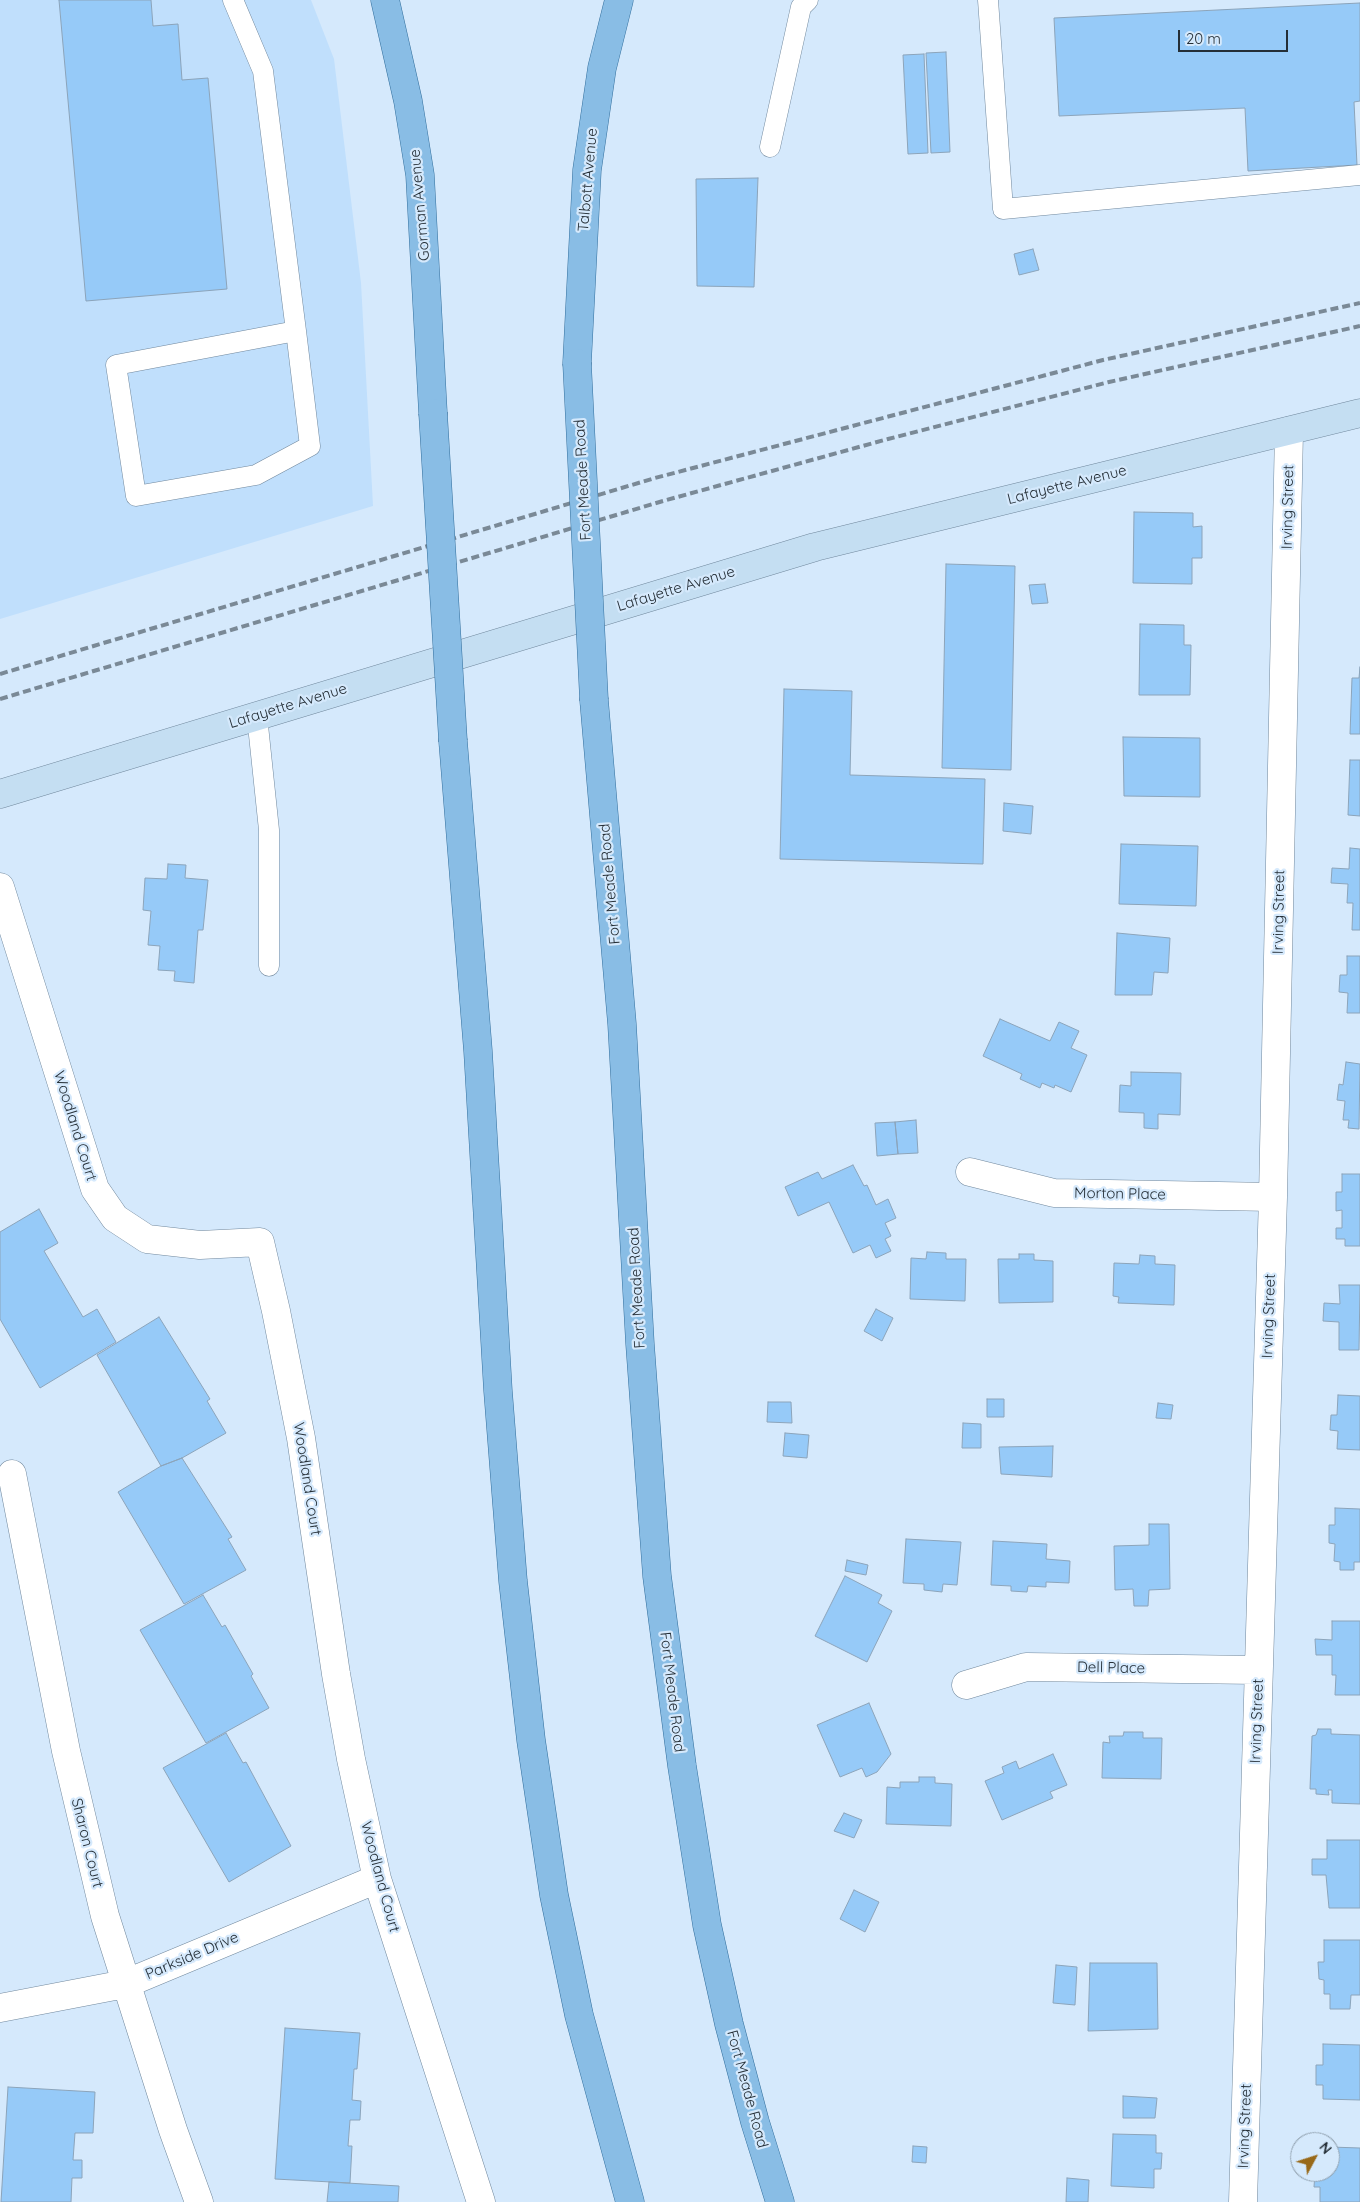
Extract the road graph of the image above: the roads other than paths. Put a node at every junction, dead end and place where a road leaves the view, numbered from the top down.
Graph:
1 (232, 0) edge
2 (385, 0) edge
3 (619, 0) edge
4 (808, 0) edge
5 (988, 0) edge
6 (770, 147) dead end
7 (1360, 175) edge
8 (296, 331) junction
9 (577, 363) joint
10 (1360, 413) edge
11 (1289, 431) junction
12 (257, 716) junction
13 (0, 794) edge
14 (0, 887) edge
15 (269, 966) dead end
16 (970, 1172) dead end
17 (1273, 1197) junction
18 (12, 1474) dead end
19 (1258, 1670) junction
20 (966, 1685) dead end
21 (377, 1879) junction
22 (125, 1984) junction
23 (0, 2008) edge
24 (199, 2202) edge
25 (481, 2202) edge
26 (630, 2202) edge
27 (780, 2202) edge
28 (1243, 2202) edge

1 - 8 lane
2 - 26 main road, Gorman Avenue, bridge
3 - 9 main road, Talbott Avenue
4 - 6 lane
5 - 7 lane
8 - 8 lane
9 - 27 main road, Fort Meade Road, bridge
10 - 11 street, Lafayette Avenue
11 - 12 street, Lafayette Avenue
11 - 17 street, Irving Street
12 - 13 street, Lafayette Avenue
12 - 15 lane
14 - 21 street, Woodland Court
16 - 17 street, Morton Place
17 - 19 street, Irving Street
18 - 22 street, Sharon Court
19 - 20 street, Dell Place
19 - 28 street, Irving Street
21 - 22 street, Parkside Drive
21 - 25 street, Woodland Court
22 - 23 street, Parkside Drive
22 - 24 street, Sharon Court

